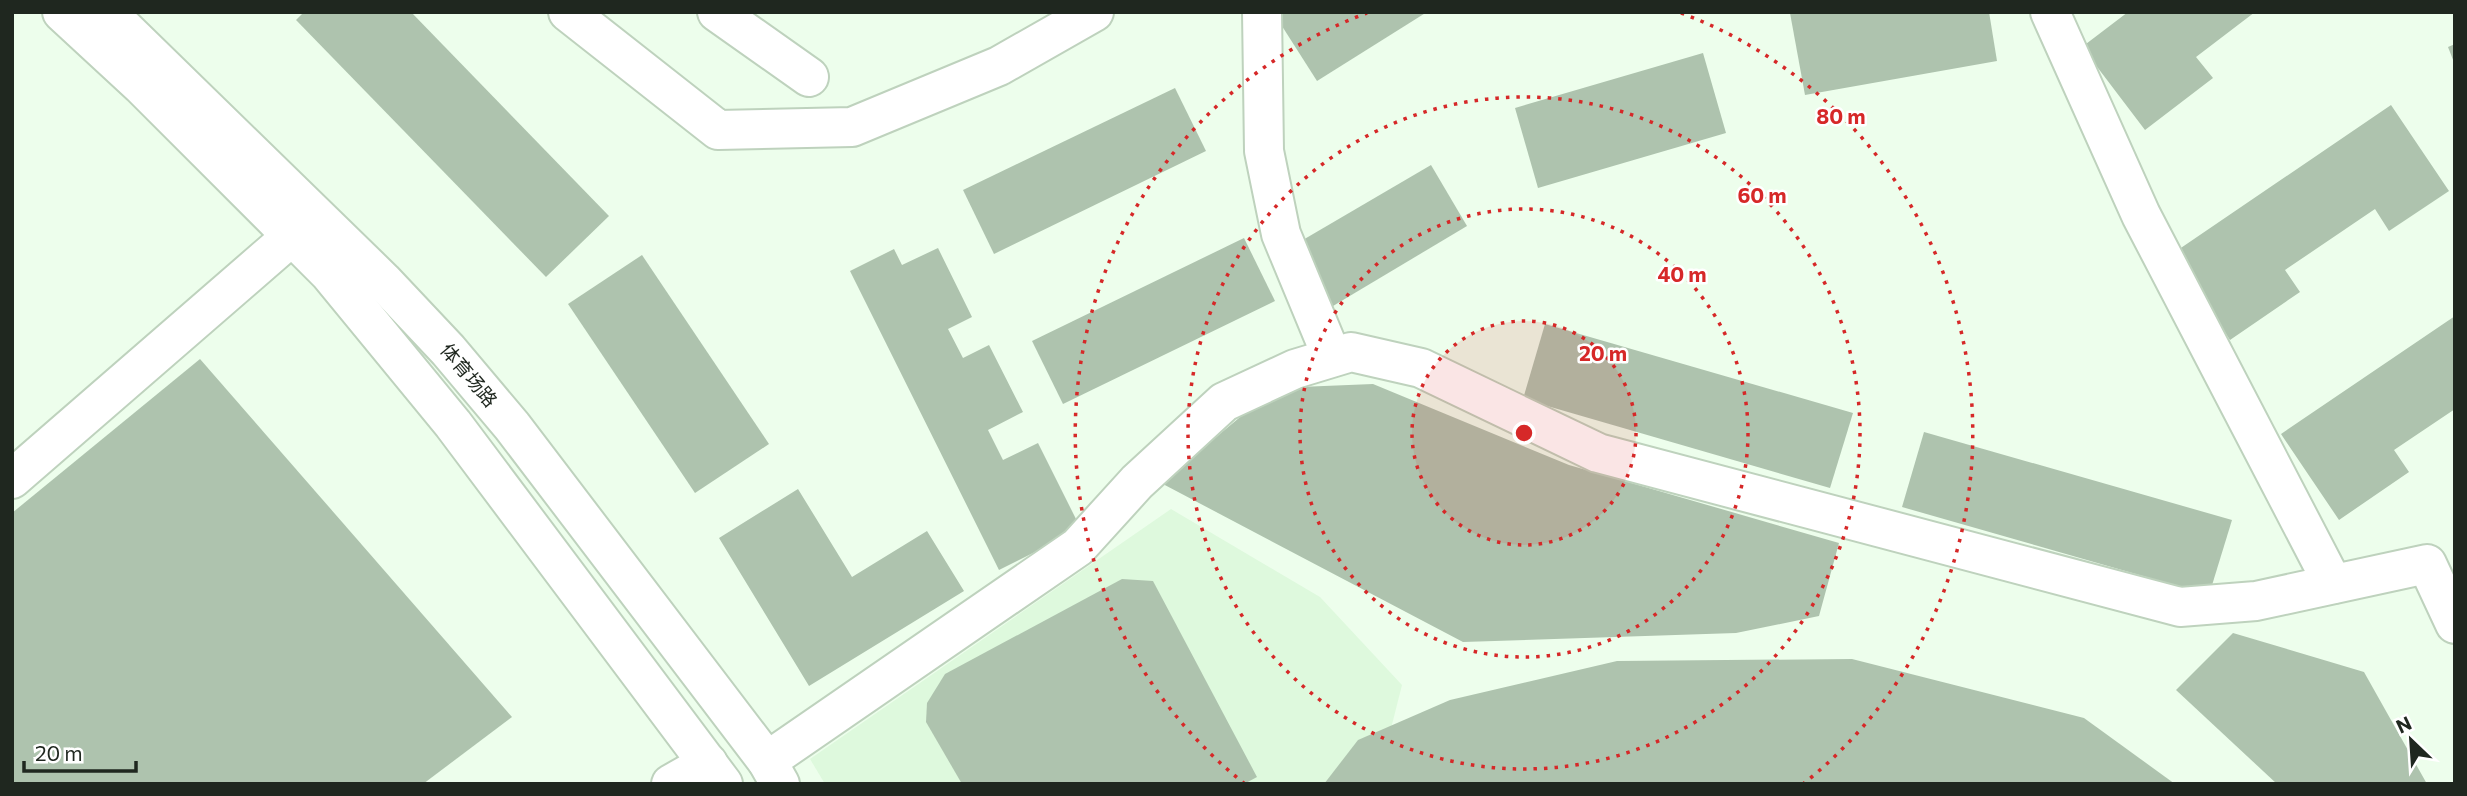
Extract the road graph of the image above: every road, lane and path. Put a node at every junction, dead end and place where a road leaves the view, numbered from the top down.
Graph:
1 (62, 12) edge
2 (107, 12) edge
3 (568, 12) edge
4 (717, 12) edge
5 (1094, 12) edge
6 (1262, 12) edge
7 (2050, 12) edge
8 (808, 78) dead end
9 (292, 236) junction
10 (1332, 357) junction
11 (12, 478) edge
12 (2333, 584) junction
13 (2455, 624) edge
14 (715, 773) edge
15 (774, 773) edge
16 (671, 784) edge

1 - 9 street
2 - 15 street, 体育场路
3 - 5 street
4 - 8 street
6 - 10 street
7 - 12 street
9 - 11 street
9 - 14 street
10 - 12 street
10 - 15 street
12 - 13 street
14 - 16 street

